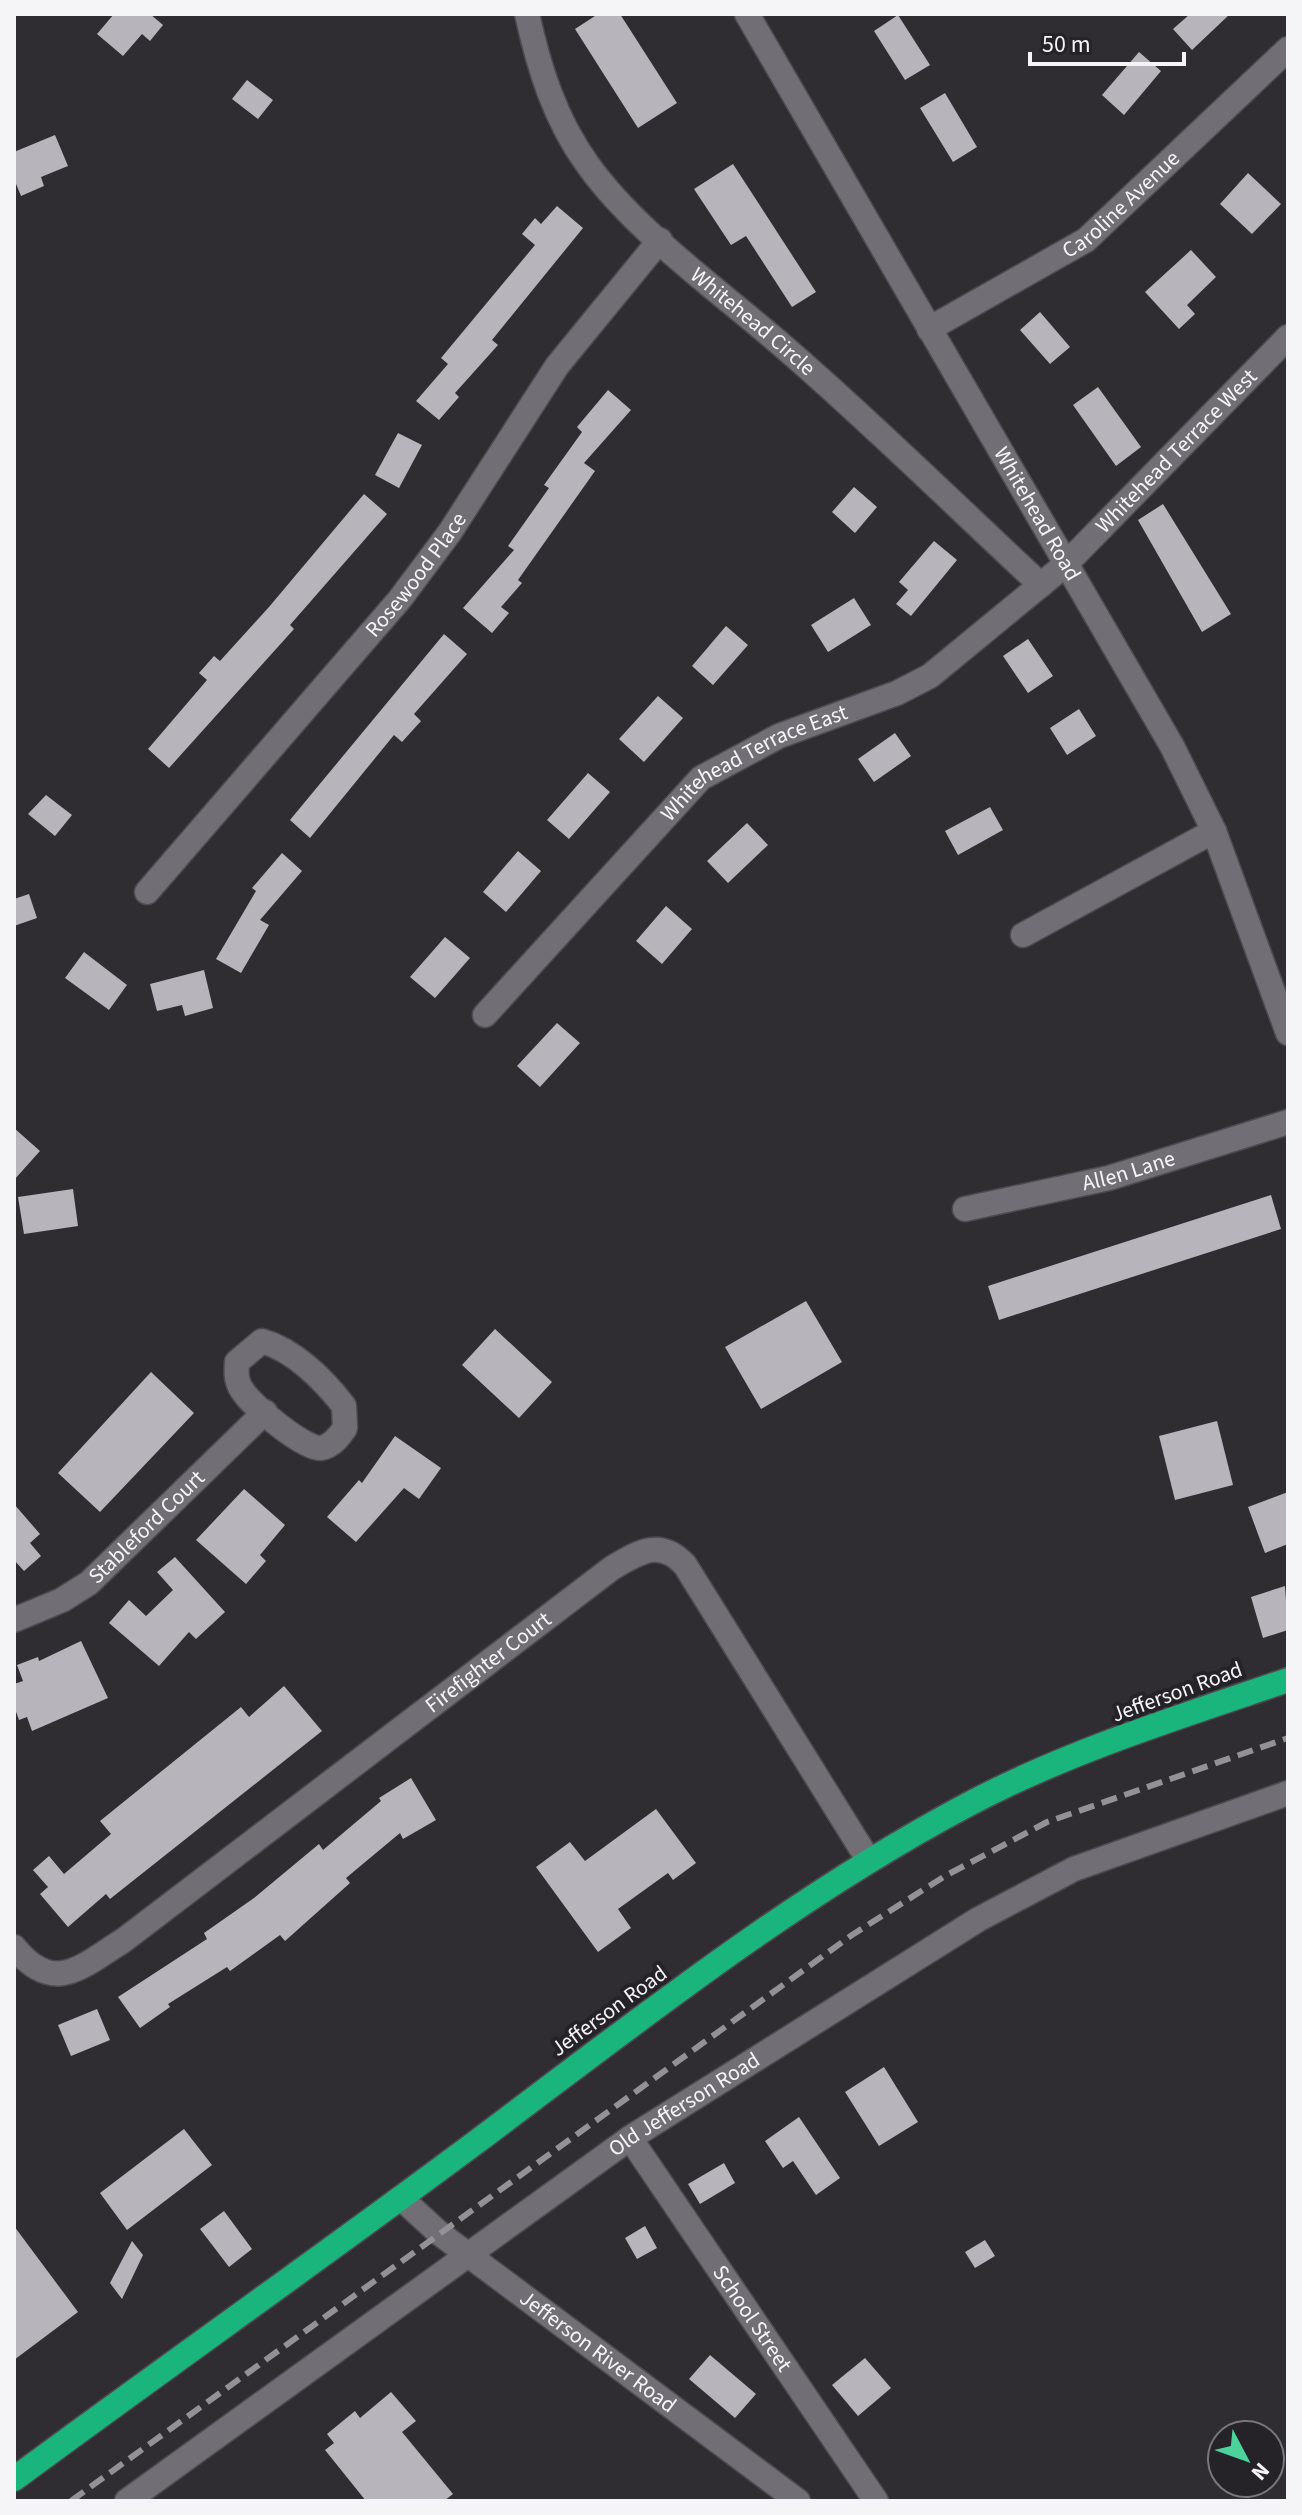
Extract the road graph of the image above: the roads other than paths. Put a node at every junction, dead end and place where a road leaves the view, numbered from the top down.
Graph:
1 (527, 14) edge
2 (747, 14) edge
3 (1288, 49) edge
4 (660, 240) junction
5 (929, 329) junction
6 (1288, 337) edge
7 (1065, 565) junction
8 (1041, 585) junction
9 (1214, 831) junction
10 (147, 892) dead end
11 (1023, 935) dead end
12 (485, 1015) dead end
13 (1288, 1033) edge
14 (1288, 1122) edge
15 (965, 1209) dead end
16 (265, 1412) junction
17 (14, 1620) edge
18 (1288, 1680) edge
19 (1288, 1793) edge
20 (869, 1861) junction
21 (14, 1947) edge
22 (630, 2138) junction
23 (401, 2198) junction
24 (467, 2254) junction
25 (14, 2479) edge
26 (127, 2501) edge
27 (798, 2501) edge
28 (876, 2501) edge

1 - 4 street, Whitehead Circle
2 - 5 street, Whitehead Road
3 - 5 street, Caroline Avenue
4 - 8 street, Whitehead Circle
4 - 10 street, Rosewood Place
5 - 7 street, Whitehead Road
6 - 7 street, Whitehead Terrace West
7 - 8 street, Whitehead Terrace East
7 - 9 street, Whitehead Road
8 - 12 street, Whitehead Terrace East
9 - 11 street
9 - 13 street, Whitehead Road
14 - 15 street, Allen Lane
16 - 16 street
16 - 17 street, Stableford Court
18 - 20 highway, Jefferson Road
19 - 22 street, Old Jefferson Road
20 - 21 street, Firefighter Court
20 - 23 highway, Jefferson Road
22 - 24 street, Old Jefferson Road
22 - 28 street, School Street
23 - 24 street, Jefferson River Road
23 - 25 highway, Jefferson Road
24 - 26 street, Old Jefferson Road
24 - 27 street, Jefferson River Road

